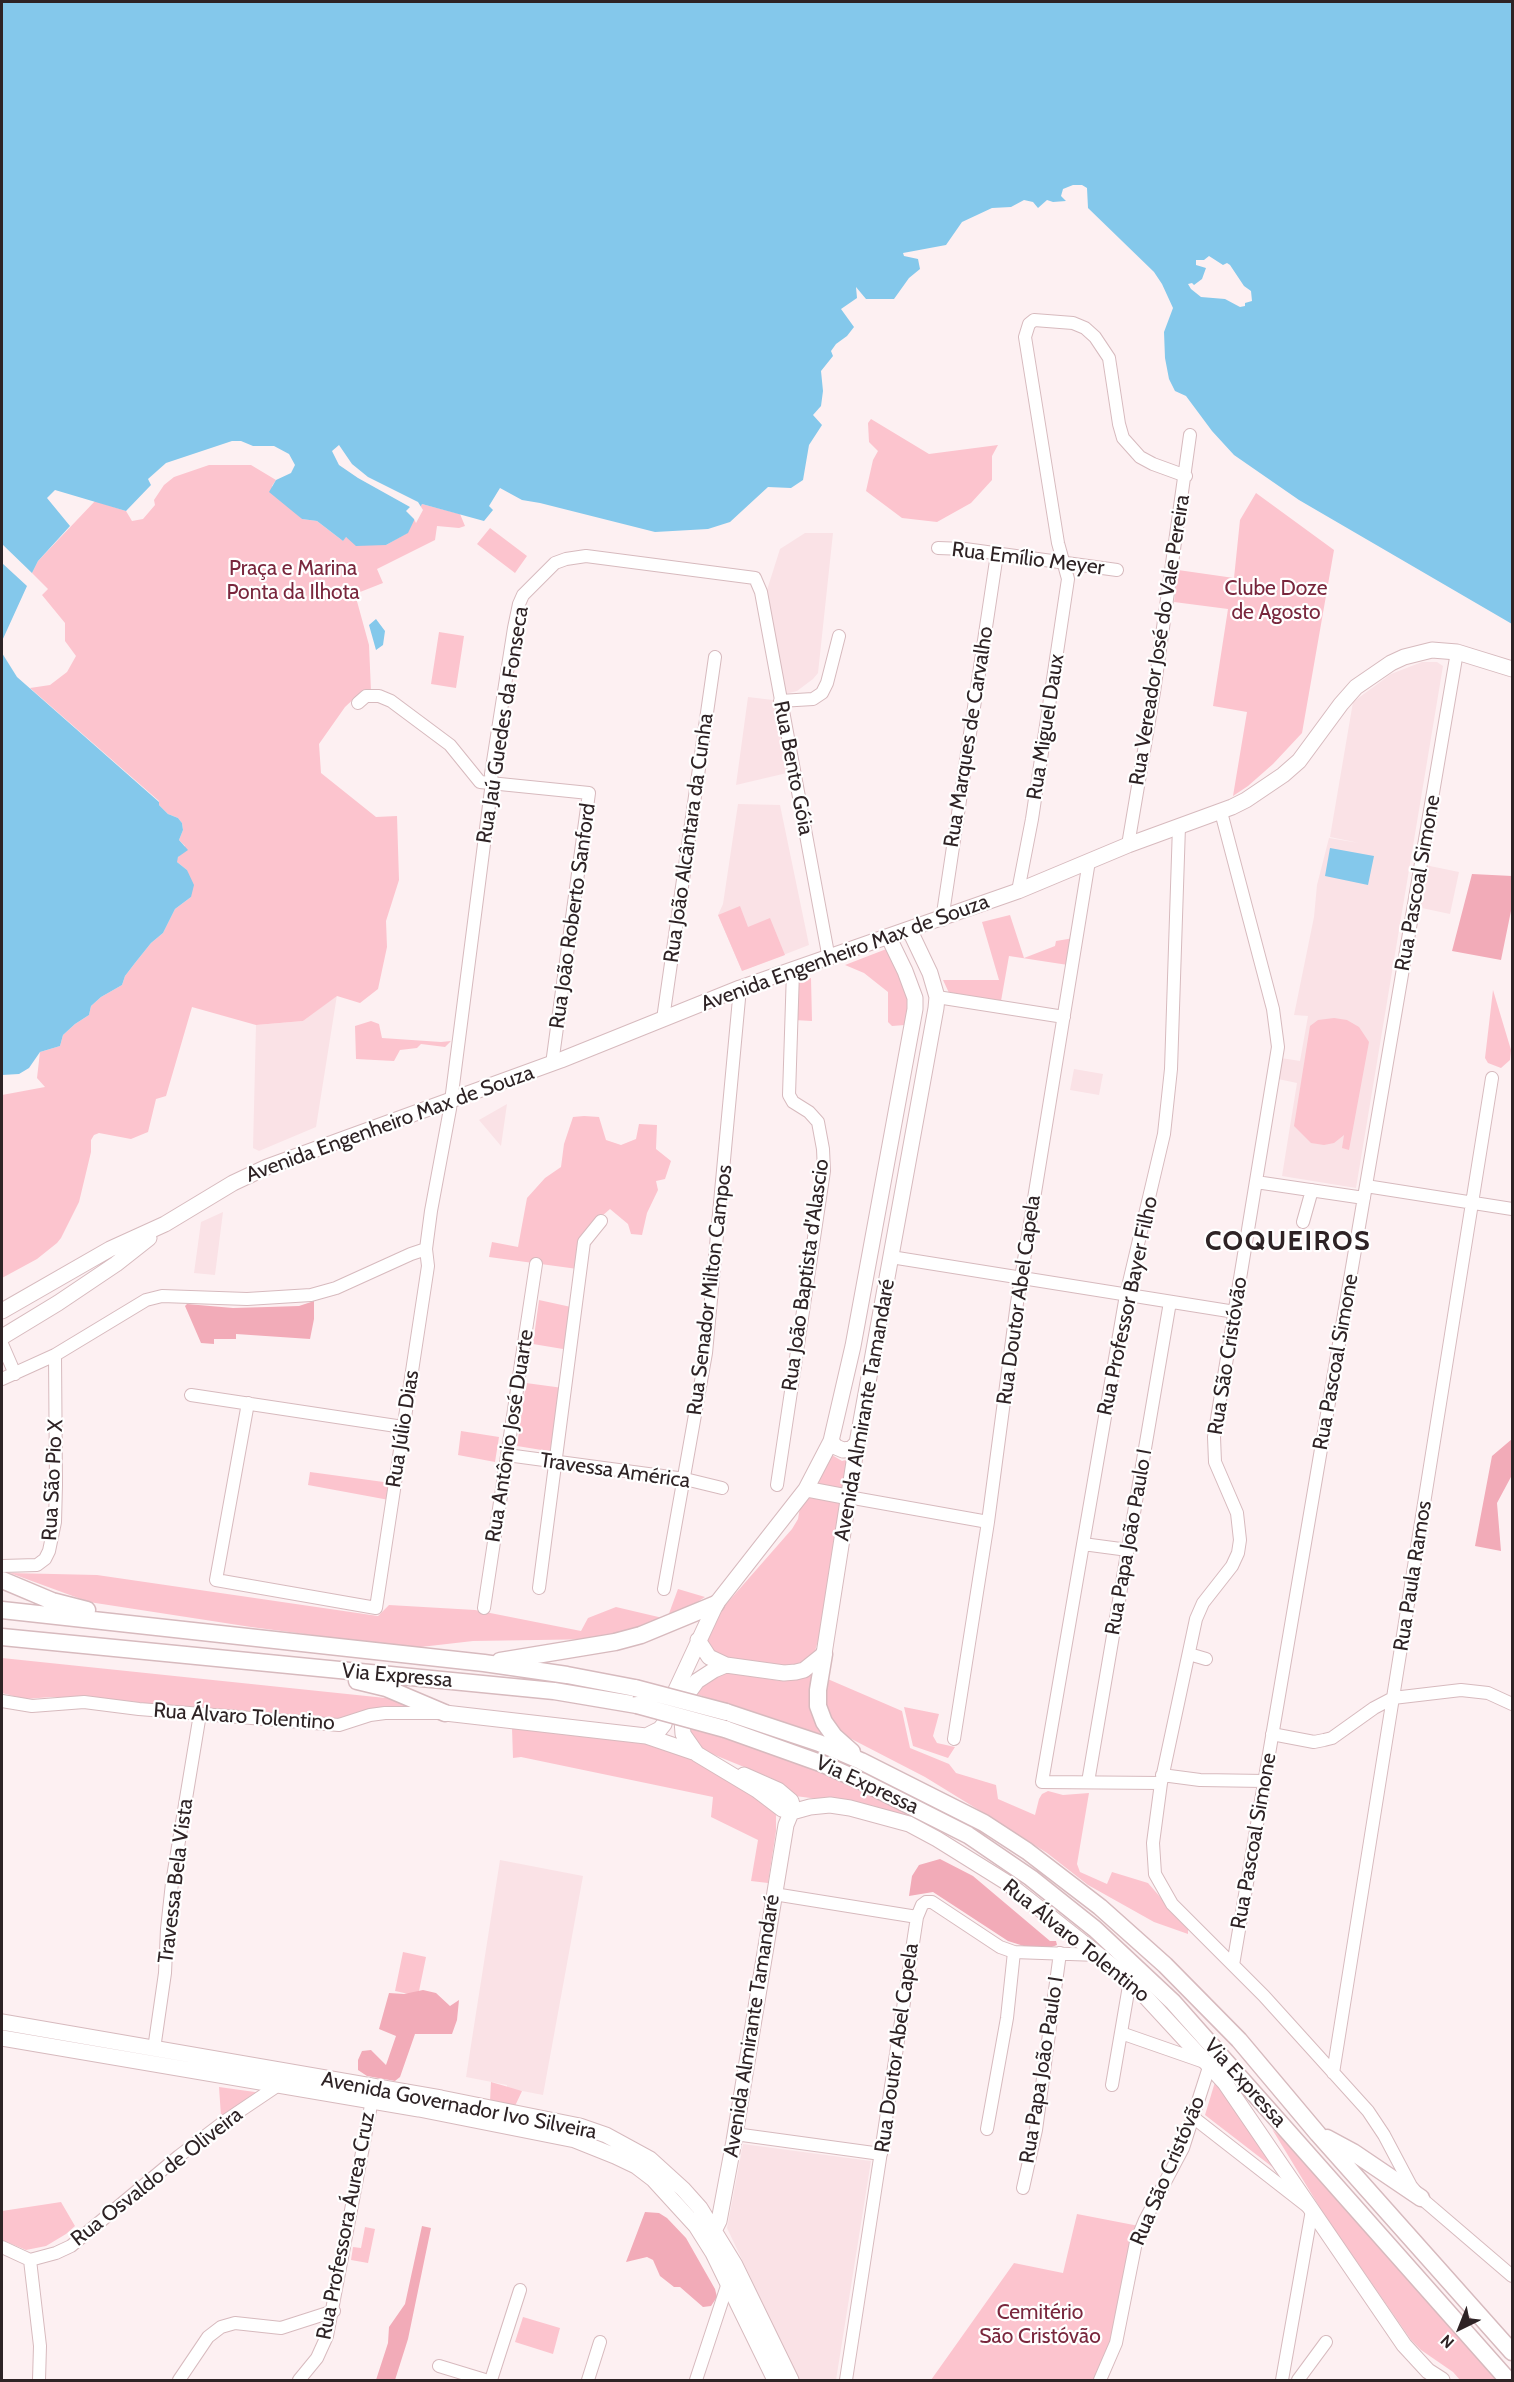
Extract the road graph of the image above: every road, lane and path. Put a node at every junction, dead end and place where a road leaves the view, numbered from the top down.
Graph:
1 (1190, 435) dead end
2 (1186, 476) junction
3 (938, 548) dead end
4 (997, 554) junction
5 (1065, 563) junction
6 (1117, 570) dead end
7 (755, 578) joint
8 (839, 636) dead end
9 (1457, 652) junction
10 (715, 657) dead end
11 (1512, 669) edge
12 (780, 701) junction
13 (358, 703) dead end
14 (492, 783) junction
15 (1221, 812) junction
16 (1179, 826) junction
17 (1128, 845) junction
18 (1089, 861) junction
19 (1018, 891) junction
20 (942, 920) junction
21 (910, 931) junction
22 (889, 938) junction
23 (829, 959) junction
24 (793, 970) junction
25 (740, 988) junction
26 (937, 997) junction
27 (915, 998) junction
28 (1064, 1017) junction
29 (663, 1019) junction
30 (552, 1064) junction
31 (1492, 1078) dead end
32 (451, 1101) junction
33 (1256, 1182) junction
34 (1312, 1190) junction
35 (1365, 1192) junction
36 (1473, 1202) junction
37 (1512, 1209) edge
38 (601, 1221) dead end
39 (1303, 1222) dead end
40 (165, 1224) junction
41 (426, 1250) junction
42 (891, 1257) junction
43 (536, 1264) dead end
44 (1021, 1278) junction
45 (1126, 1295) junction
46 (1170, 1302) junction
47 (2, 1311) edge
48 (1234, 1312) junction
49 (2, 1337) edge
50 (2, 1344) edge
51 (55, 1355) junction
52 (15, 1374) junction
53 (2, 1379) edge
54 (191, 1395) dead end
55 (248, 1403) junction
56 (404, 1427) junction
57 (831, 1441) junction
58 (857, 1443) junction
59 (507, 1455) junction
60 (556, 1462) junction
61 (685, 1479) junction
62 (777, 1485) dead end
63 (722, 1488) dead end
64 (806, 1489) junction
65 (848, 1497) junction
66 (988, 1522) junction
67 (1083, 1544) junction
68 (1128, 1550) junction
69 (2, 1566) edge
70 (2, 1580) edge
71 (539, 1588) dead end
72 (664, 1589) dead end
73 (716, 1604) junction
74 (484, 1608) dead end
75 (2, 1610) edge
76 (174, 1628) junction
77 (2, 1637) edge
78 (698, 1640) junction
79 (824, 1654) junction
80 (1189, 1654) junction
81 (1206, 1659) dead end
82 (484, 1663) junction
83 (726, 1665) junction
84 (304, 1668) junction
85 (636, 1697) junction
86 (1393, 1698) junction
87 (2, 1701) edge
88 (1512, 1704) edge
89 (445, 1713) junction
90 (200, 1714) junction
91 (1272, 1734) junction
92 (646, 1736) junction
93 (954, 1739) dead end
94 (697, 1754) junction
95 (861, 1761) junction
96 (1162, 1779) junction
97 (1265, 1781) junction
98 (1088, 1782) junction
99 (787, 1814) junction
100 (774, 1894) junction
101 (917, 1917) junction
102 (1014, 1952) junction
103 (1060, 1953) junction
104 (1098, 1955) junction
105 (1233, 1965) junction
106 (1130, 1980) junction
107 (2, 2022) edge
108 (1121, 2033) junction
109 (2, 2038) edge
110 (154, 2049) junction
111 (1210, 2064) junction
112 (1333, 2073) junction
113 (280, 2084) junction
114 (1112, 2085) dead end
115 (372, 2100) junction
116 (1194, 2118) junction
117 (536, 2124) junction
118 (987, 2129) dead end
119 (735, 2134) junction
120 (1318, 2134) junction
121 (881, 2154) junction
122 (1023, 2188) dead end
123 (1421, 2198) junction
124 (1312, 2210) junction
125 (715, 2229) junction
126 (2, 2247) edge
127 (30, 2260) junction
128 (1512, 2276) edge
129 (728, 2283) junction
130 (520, 2290) dead end
131 (334, 2311) junction
132 (600, 2342) dead end
133 (1326, 2342) dead end
134 (1512, 2352) edge
135 (439, 2366) dead end
136 (1424, 2376) edge
137 (39, 2380) edge
138 (179, 2380) edge
139 (299, 2380) edge
140 (485, 2380) edge
141 (491, 2380) edge
142 (588, 2380) edge
143 (696, 2380) edge
144 (775, 2380) edge
145 (790, 2380) edge
146 (846, 2380) edge
147 (1100, 2380) edge
148 (1281, 2380) edge
149 (1298, 2380) edge
150 (1442, 2380) edge
151 (1508, 2380) edge

1 - 2 street, Rua Vereador José do Vale Pereira
2 - 5 street, Rua Miguel Daux
2 - 17 street, Rua Vereador José do Vale Pereira
3 - 4 street, Rua Emílio Meyer
4 - 5 street, Rua Emílio Meyer
4 - 20 street, Rua Marques de Carvalho
5 - 6 street, Rua Emílio Meyer
5 - 19 street, Rua Miguel Daux
7 - 12 street, Rua Bento Góia
7 - 14 street, Rua Jaú Guedes da Fonseca
8 - 12 street
9 - 11 main road, Avenida Engenheiro Max de Souza
9 - 15 main road, Avenida Engenheiro Max de Souza
9 - 35 street, Rua Pascoal Simone
10 - 29 street, Rua João Alcântara da Cunha
12 - 23 street, Rua Bento Góia
13 - 14 street
14 - 30 street, Rua João Roberto Sanford
14 - 32 street, Rua Jaú Guedes da Fonseca
15 - 16 main road, Avenida Engenheiro Max de Souza
15 - 33 street, Rua São Cristóvão
16 - 17 main road, Avenida Engenheiro Max de Souza
16 - 45 street, Rua Professor Bayer Filho
17 - 18 main road, Avenida Engenheiro Max de Souza
18 - 19 main road, Avenida Engenheiro Max de Souza
18 - 28 street, Rua Doutor Abel Capela
19 - 20 main road, Avenida Engenheiro Max de Souza
20 - 21 main road, Avenida Engenheiro Max de Souza
21 - 22 main road, Avenida Engenheiro Max de Souza
21 - 26 main road, Avenida Almirante Tamandaré
22 - 23 main road, Avenida Engenheiro Max de Souza
22 - 27 main road, Avenida Almirante Tamandaré
23 - 24 main road, Avenida Engenheiro Max de Souza
24 - 25 main road, Avenida Engenheiro Max de Souza
24 - 62 street, Rua João Baptista d'Alascio
25 - 29 main road, Avenida Engenheiro Max de Souza
25 - 61 street, Rua Senador Milton Campos
26 - 27 main road
26 - 28 street
26 - 42 main road, Avenida Almirante Tamandaré
27 - 57 main road, Avenida Almirante Tamandaré
28 - 44 street, Rua Doutor Abel Capela
29 - 30 main road, Avenida Engenheiro Max de Souza
30 - 32 main road, Avenida Engenheiro Max de Souza
31 - 36 street, Rua Paula Ramos
32 - 40 main road, Avenida Engenheiro Max de Souza
32 - 41 street, Rua Jaú Guedes da Fonseca
33 - 34 street
33 - 48 street, Rua São Cristóvão
34 - 35 street
34 - 39 street
35 - 36 street
35 - 91 street, Rua Pascoal Simone
36 - 37 street
36 - 86 street, Rua Paula Ramos
38 - 60 street
40 - 47 main road, Avenida Engenheiro Max de Souza
40 - 49 main road, Avenida Engenheiro Max de Souza
41 - 51 street
41 - 56 street, Rua Júlio Dias
42 - 44 street
42 - 58 main road, Avenida Almirante Tamandaré
43 - 59 street, Rua Antônio José Duarte
44 - 45 street
44 - 66 street, Rua Doutor Abel Capela
45 - 46 street
45 - 67 street, Rua Professor Bayer Filho
46 - 48 street
46 - 68 street, Rua Papa João Paulo I
48 - 80 street, Rua São Cristóvão
50 - 52 street
51 - 52 street
51 - 69 street, Rua São Pio X
52 - 53 street
54 - 55 street
55 - 56 street
55 - 56 street, Rua Júlio Dias
57 - 58 main road
57 - 64 main road, Avenida Almirante Tamandaré
58 - 65 main road, Avenida Almirante Tamandaré
59 - 60 street, Travessa América
59 - 74 street, Rua Antônio José Duarte
60 - 61 street, Travessa América
60 - 71 street
61 - 63 street, Travessa América
61 - 72 street, Rua Senador Milton Campos
64 - 65 main road
64 - 73 main road, Avenida Almirante Tamandaré
65 - 66 street
65 - 79 main road, Avenida Almirante Tamandaré
66 - 93 street, Rua Doutor Abel Capela
67 - 68 street
67 - 98 street, Rua Professor Bayer Filho
68 - 98 street, Rua Papa João Paulo I
70 - 76 highway
73 - 78 main road, Avenida Almirante Tamandaré
73 - 82 highway
75 - 76 highway, Via Expressa
76 - 82 highway, Via Expressa
77 - 84 highway, Via Expressa
78 - 83 main road
78 - 92 main road, Avenida Almirante Tamandaré
79 - 83 main road
79 - 95 highway
80 - 81 street
80 - 96 street, Rua São Cristóvão
82 - 85 highway, Via Expressa
83 - 94 main road
84 - 85 highway, Via Expressa
84 - 89 highway
85 - 95 highway, Via Expressa, bridge
85 - 151 highway, Via Expressa, bridge
86 - 88 street
86 - 91 street
86 - 112 street, Rua Paula Ramos
87 - 90 street, Rua Álvaro Tolentino
89 - 90 street, Rua Álvaro Tolentino
89 - 92 main road, Rua Álvaro Tolentino
90 - 110 street, Travessa Bela Vista
91 - 97 street, Rua Pascoal Simone
92 - 94 main road, Rua Álvaro Tolentino
94 - 99 main road
95 - 120 highway, Via Expressa
96 - 97 street
96 - 98 street
96 - 105 street, Rua São Cristóvão
97 - 105 street, Rua Pascoal Simone
99 - 100 main road, Avenida Almirante Tamandaré
99 - 104 main road, Rua Álvaro Tolentino
100 - 101 street
100 - 119 main road, Avenida Almirante Tamandaré
101 - 102 street, Rua Doutor Abel Capela
101 - 121 street, Rua Doutor Abel Capela
102 - 103 street, Rua Doutor Abel Capela
102 - 118 street
103 - 104 street, Rua Doutor Abel Capela
103 - 122 street, Rua Papa João Paulo I
104 - 106 main road, Rua Álvaro Tolentino
105 - 112 street, Rua São Cristóvão
106 - 108 street
106 - 111 main road, Rua Álvaro Tolentino
107 - 110 main road, Avenida Governador Ivo Silveira
108 - 111 street
108 - 114 street
109 - 113 main road, Avenida Governador Ivo Silveira
110 - 117 main road, Avenida Governador Ivo Silveira
111 - 116 street, Rua São Cristóvão
111 - 124 main road, Rua Álvaro Tolentino
112 - 123 street, Rua São Cristóvão
113 - 115 main road, Avenida Governador Ivo Silveira
113 - 127 street, Rua Osvaldo de Oliveira
115 - 117 main road, Avenida Governador Ivo Silveira
115 - 131 street, Rua Professora Áurea Cruz
116 - 124 street
116 - 147 street, Rua São Cristóvão
117 - 125 main road, Avenida Governador Ivo Silveira
117 - 129 main road, Avenida Governador Ivo Silveira
119 - 121 street
119 - 125 main road, Avenida Almirante Tamandaré
120 - 123 highway
120 - 134 highway, Via Expressa
121 - 146 street, Rua Doutor Abel Capela
123 - 128 street, Rua São Cristóvão
124 - 136 main road, Rua Álvaro Tolentino
124 - 148 street
125 - 145 main road, Avenida Governador Ivo Silveira
126 - 127 street
127 - 137 street
129 - 143 street
129 - 144 main road, Avenida Governador Ivo Silveira
130 - 141 street
131 - 138 street
131 - 139 street, Rua Professora Áurea Cruz
132 - 142 street
133 - 149 street
135 - 140 street
136 - 150 main road, Rua Álvaro Tolentino

